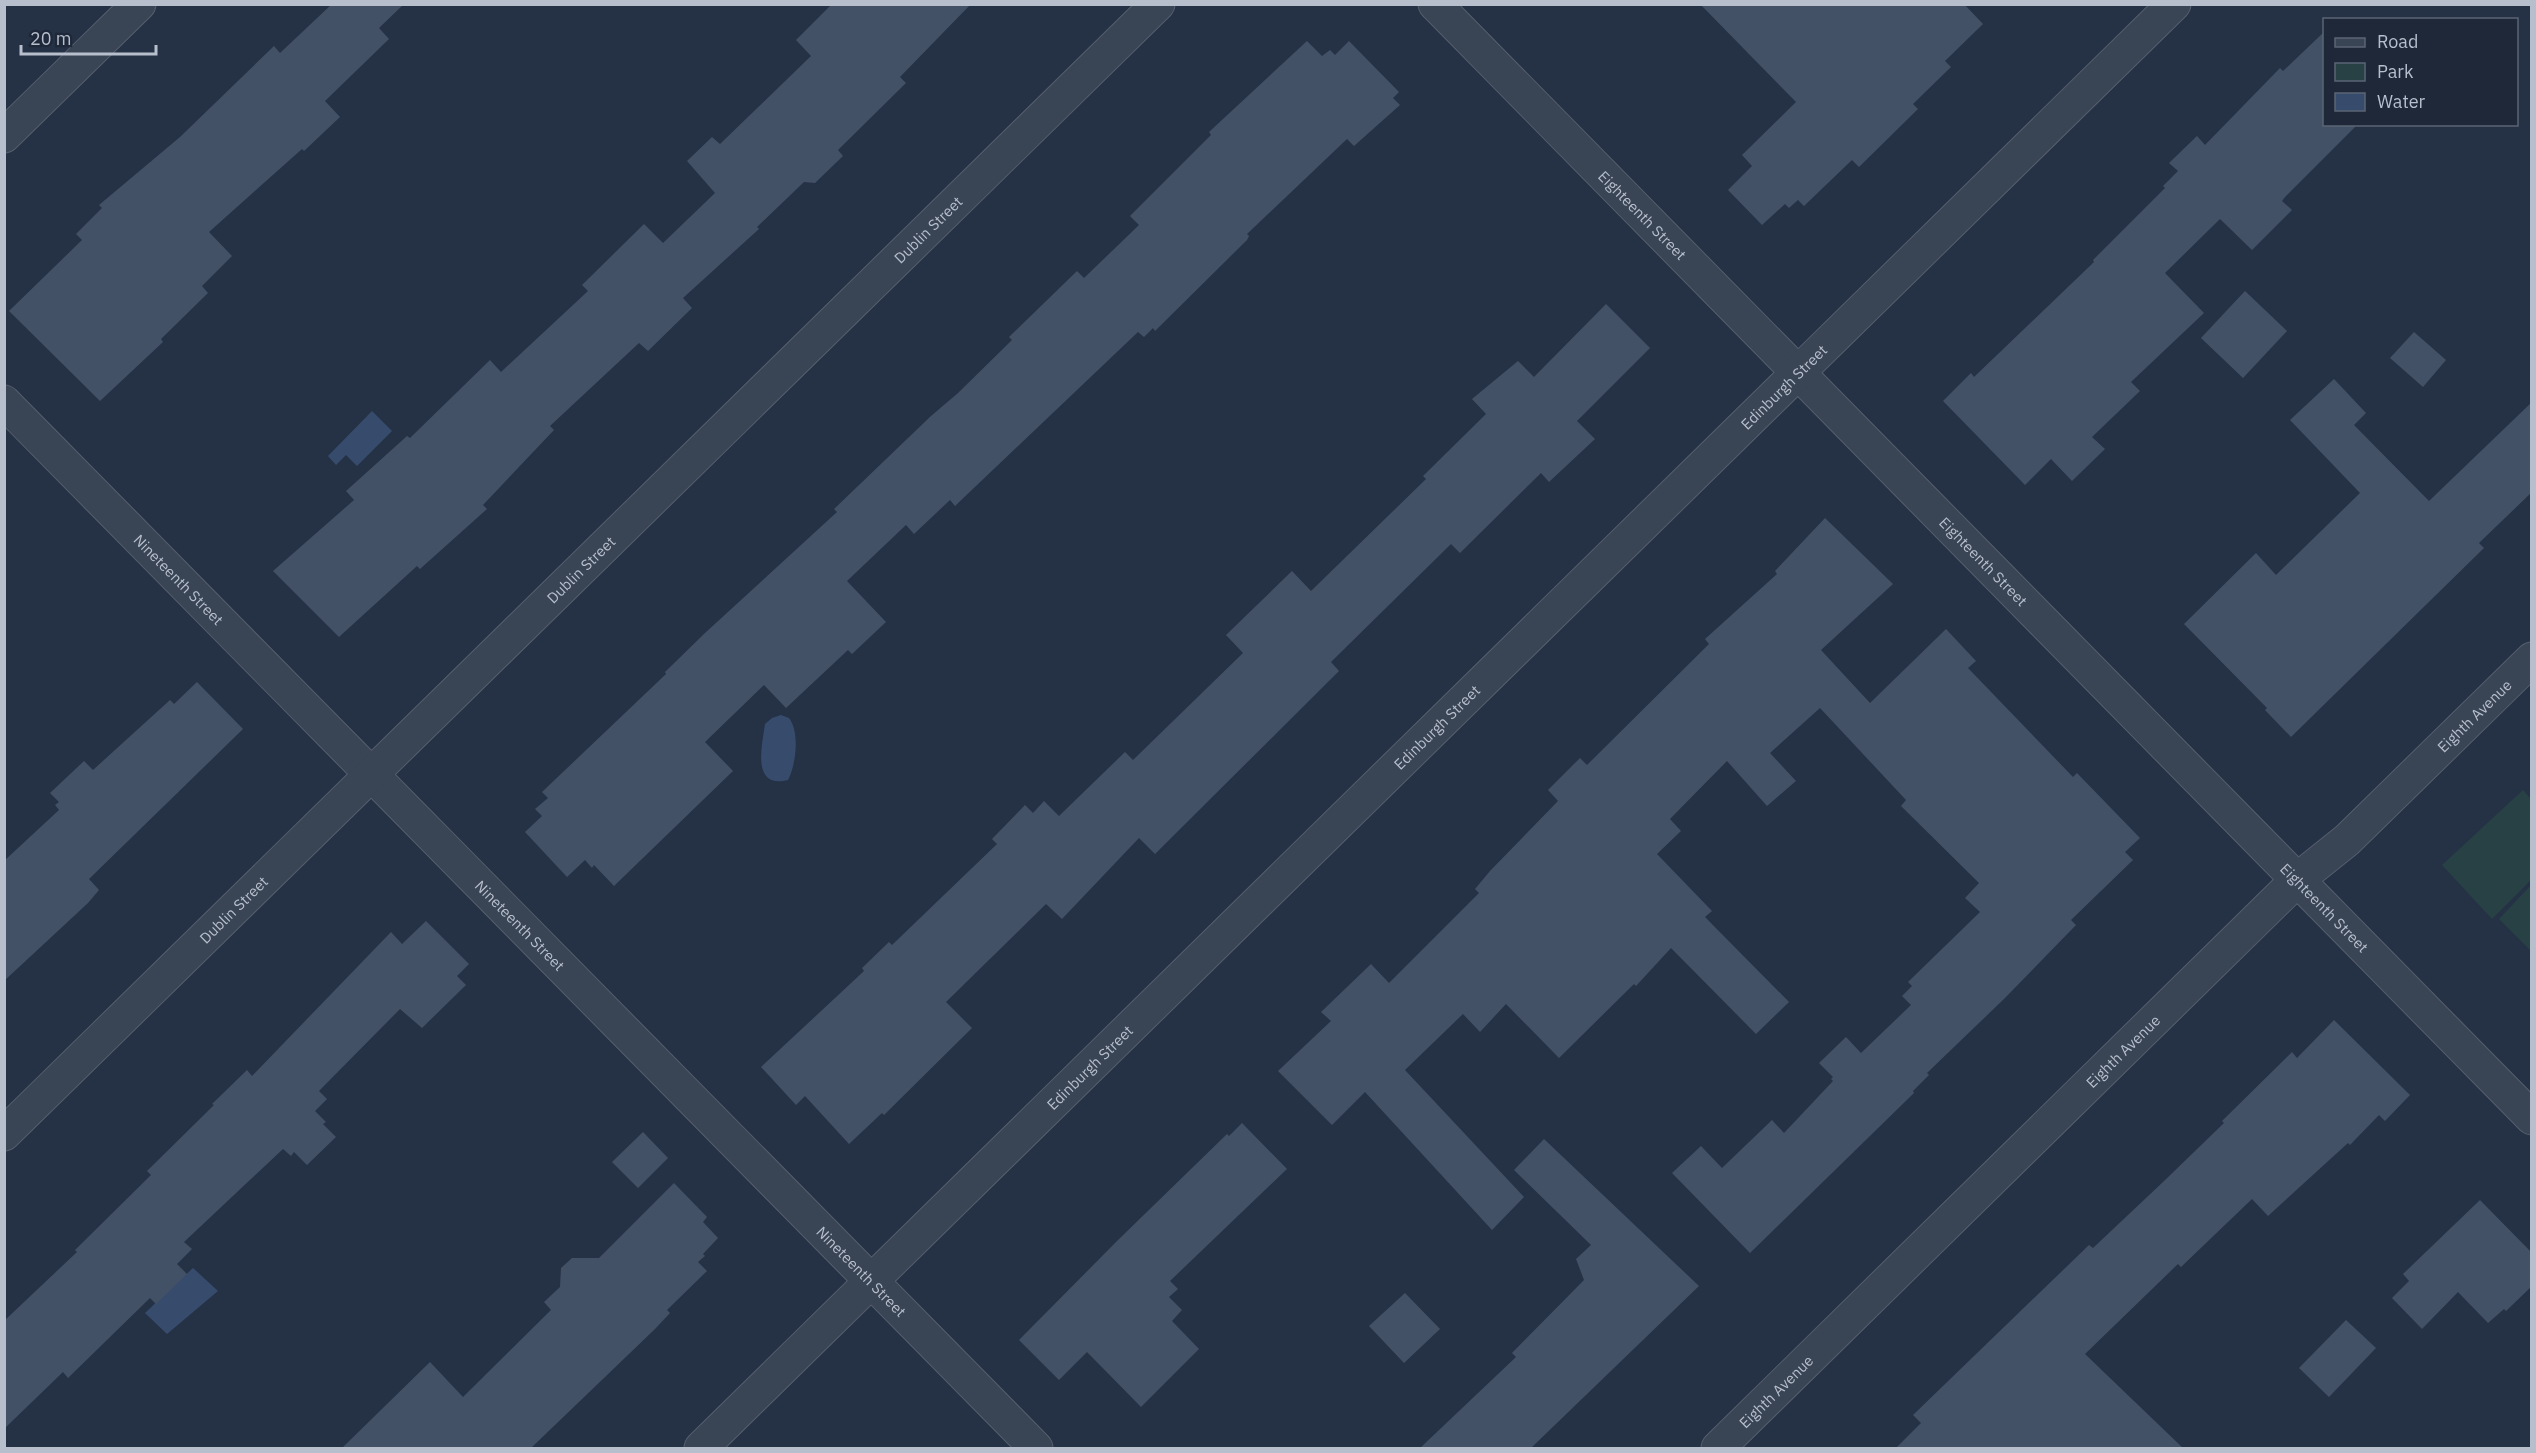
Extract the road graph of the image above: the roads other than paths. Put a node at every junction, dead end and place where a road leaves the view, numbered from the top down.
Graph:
1 (139, 4) edge
2 (1158, 4) edge
3 (1435, 4) edge
4 (2174, 4) edge
5 (4, 136) edge
6 (1798, 374) junction
7 (4, 402) edge
8 (2532, 659) edge
9 (371, 774) junction
10 (2297, 880) junction
11 (2532, 1118) edge
12 (4, 1134) edge
13 (871, 1282) junction
14 (701, 1449) edge
15 (1036, 1449) edge
16 (1718, 1449) edge

1 - 5 street
2 - 9 street, Dublin Street
3 - 6 street, Eighteenth Street
4 - 6 street, Edinburgh Street
6 - 10 street, Eighteenth Street
6 - 13 street, Edinburgh Street
7 - 9 street, Nineteenth Street
8 - 10 street, Eighth Avenue
9 - 12 street, Dublin Street
9 - 13 street, Nineteenth Street
10 - 11 street, Eighteenth Street
10 - 16 street, Eighth Avenue
13 - 14 street, Edinburgh Street
13 - 15 street, Nineteenth Street

